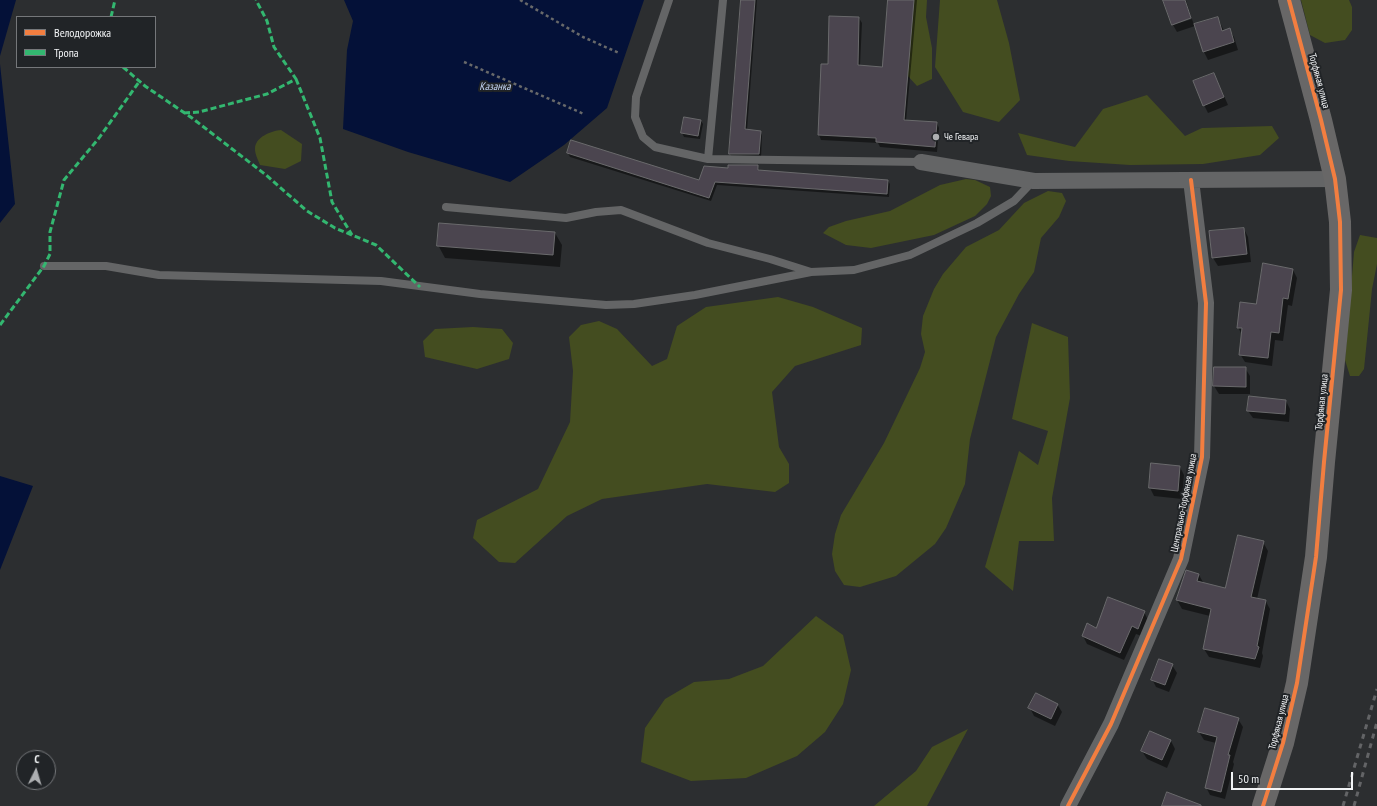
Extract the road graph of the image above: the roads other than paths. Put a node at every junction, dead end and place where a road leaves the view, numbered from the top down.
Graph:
1 (669, 0) edge
2 (724, 0) edge
3 (1289, 0) edge
4 (708, 159) junction
5 (921, 162) joint
6 (1335, 179) junction
7 (1191, 180) junction
8 (1034, 181) junction
9 (446, 207) dead end
10 (44, 266) dead end
11 (812, 272) junction
12 (1068, 806) edge
13 (1263, 806) edge

1 - 4 lane
2 - 4 lane
3 - 6 street, Торфяная улица
4 - 5 lane
5 - 8 street
6 - 7 street
6 - 13 street, Торфяная улица
7 - 8 street
7 - 12 street, Центрально-Торфяная улица
8 - 11 lane
9 - 11 lane
10 - 11 lane

